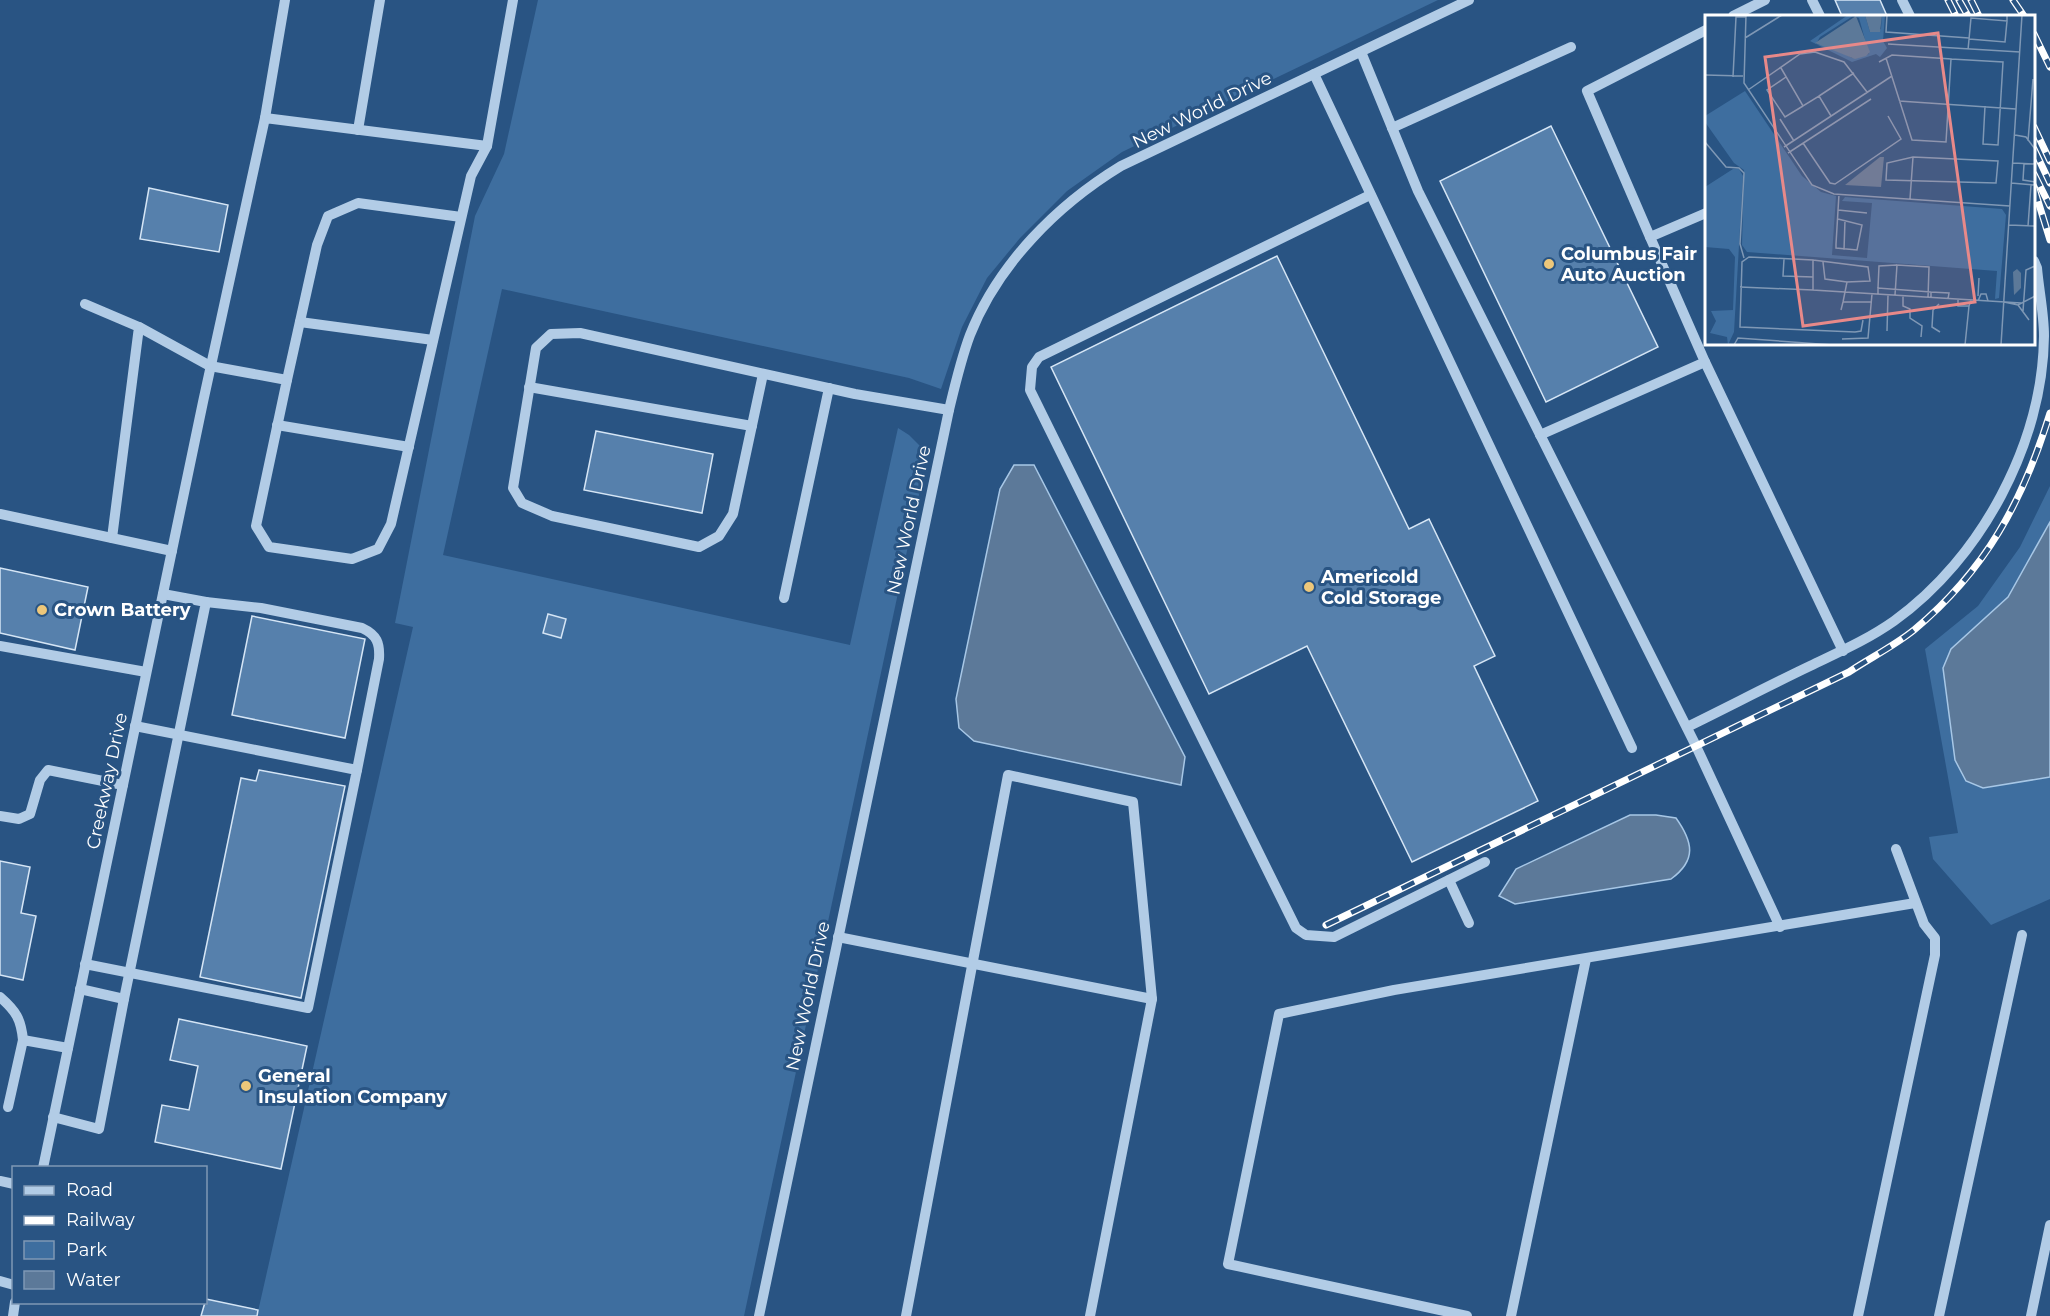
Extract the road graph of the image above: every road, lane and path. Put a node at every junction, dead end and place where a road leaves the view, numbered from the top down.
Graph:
1 (285, 0) edge
2 (380, 0) edge
3 (513, 0) edge
4 (1469, 0) edge
5 (1765, 0) edge
6 (1812, 0) edge
7 (1902, 0) edge
8 (1735, 15) edge
9 (1820, 15) edge
10 (1910, 15) edge
11 (1705, 31) edge
12 (1571, 47) dead end
13 (1360, 52) junction
14 (1314, 74) junction
15 (265, 118) junction
16 (1392, 128) junction
17 (358, 130) junction
18 (488, 146) junction
19 (1370, 195) junction
20 (1705, 214) edge
21 (461, 217) junction
22 (1650, 237) junction
23 (2035, 263) edge
24 (85, 304) dead end
25 (300, 322) junction
26 (139, 327) junction
27 (433, 340) junction
28 (1705, 362) junction
29 (210, 366) junction
30 (763, 374) junction
31 (287, 380) junction
32 (529, 387) junction
33 (829, 388) junction
34 (949, 410) junction
35 (278, 424) junction
36 (752, 426) junction
37 (1540, 435) junction
38 (409, 447) junction
39 (0, 514) edge
40 (112, 538) junction
41 (171, 551) junction
42 (163, 594) junction
43 (784, 598) dead end
44 (206, 602) junction
45 (0, 646) edge
46 (1842, 651) junction
47 (146, 672) junction
48 (135, 726) junction
49 (1687, 727) junction
50 (179, 734) junction
51 (1632, 748) dead end
52 (357, 770) junction
53 (123, 785) junction
54 (0, 816) edge
55 (1896, 849) dead end
56 (1485, 862) dead end
57 (1449, 880) junction
58 (1915, 903) junction
59 (1469, 923) dead end
60 (1780, 927) junction
61 (2022, 935) dead end
62 (838, 937) junction
63 (1586, 959) junction
64 (85, 964) junction
65 (972, 966) junction
66 (129, 973) junction
67 (80, 989) junction
68 (0, 997) edge
69 (124, 999) junction
70 (1152, 999) junction
71 (23, 1040) junction
72 (68, 1048) junction
73 (8, 1107) dead end
74 (53, 1117) junction
75 (43, 1166) edge
76 (2050, 1225) edge
77 (759, 1316) edge
78 (906, 1316) edge
79 (1090, 1316) edge
80 (1467, 1316) edge
81 (1511, 1316) edge
82 (1858, 1316) edge
83 (1939, 1316) edge
84 (2031, 1316) edge

1 - 15 street, Creekway Drive
2 - 17 street
3 - 18 street
4 - 13 street, New World Drive
5 - 8 street
6 - 9 street
7 - 10 street
11 - 22 street
12 - 16 street
13 - 14 street, New World Drive
13 - 16 street
14 - 19 street
14 - 34 street, New World Drive
15 - 17 street
15 - 29 street, Creekway Drive
16 - 37 street
17 - 18 street
18 - 21 street
19 - 51 street
19 - 57 street
20 - 22 street
21 - 25 street
21 - 27 street
22 - 28 street
23 - 46 street
24 - 26 street
25 - 27 street
25 - 31 street
26 - 29 street
26 - 40 street
27 - 38 street
28 - 37 street
28 - 46 street
29 - 31 street
29 - 41 street, Creekway Drive
30 - 32 street
30 - 33 street
30 - 36 street
31 - 35 street
32 - 36 street
32 - 36 street
33 - 34 street
33 - 43 street
34 - 62 street, New World Drive
35 - 38 street
35 - 38 street
37 - 49 street
39 - 40 street
40 - 41 street
41 - 42 street, Creekway Drive
42 - 44 street
42 - 47 street, Creekway Drive
44 - 50 street
44 - 52 street
45 - 47 street
46 - 49 street
47 - 48 street, Creekway Drive
48 - 50 street
48 - 53 street, Creekway Drive
49 - 60 street
50 - 52 street
50 - 66 street
52 - 66 street
53 - 54 street
53 - 64 street, Creekway Drive
55 - 58 street
56 - 57 street
57 - 59 street
58 - 60 street
58 - 82 street
60 - 63 street
61 - 83 street
62 - 65 street
62 - 77 street, New World Drive
63 - 80 street
63 - 81 street
64 - 66 street
64 - 67 street, Creekway Drive
65 - 70 street
65 - 70 street
65 - 78 street
66 - 69 street
67 - 69 street
67 - 72 street, Creekway Drive
68 - 71 street
69 - 74 street
70 - 79 street
71 - 72 street
71 - 73 street
72 - 74 street, Creekway Drive
74 - 75 street, Creekway Drive
76 - 84 street

